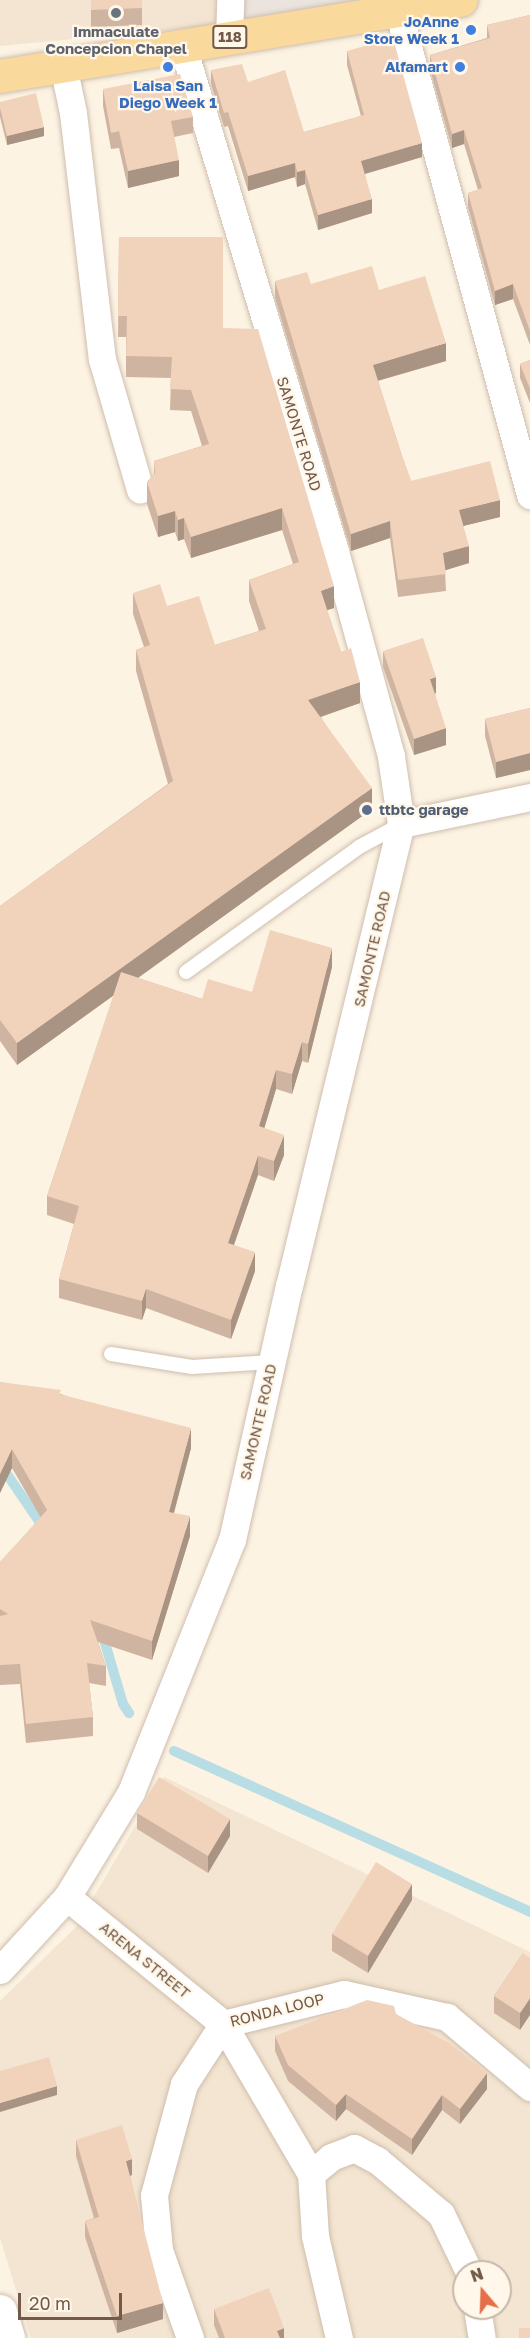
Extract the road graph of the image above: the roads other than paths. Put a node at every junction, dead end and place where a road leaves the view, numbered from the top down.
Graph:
1 (230, 0) edge
2 (461, 0) edge
3 (340, 10) edge
4 (398, 10) junction
5 (230, 37) junction
6 (183, 47) junction
7 (63, 65) junction
8 (0, 76) edge
9 (140, 490) dead end
10 (530, 495) edge
11 (530, 797) edge
12 (401, 824) junction
13 (186, 972) dead end
14 (111, 1354) dead end
15 (272, 1362) junction
16 (67, 1896) junction
17 (0, 1970) edge
18 (223, 2024) junction
19 (530, 2087) edge
20 (310, 2174) junction
21 (463, 2260) edge
22 (0, 2311) edge
23 (479, 2320) edge
24 (8, 2338) edge
25 (190, 2338) edge
26 (339, 2338) edge
27 (482, 2338) edge

1 - 5 street
2 - 4 main road, 118
3 - 4 main road, 118
3 - 5 main road, 118
4 - 10 street
5 - 6 main road, 118
6 - 7 main road, 118
6 - 12 street, SAMONTE ROAD
7 - 8 main road, 118
7 - 9 street
11 - 12 street
12 - 13 lane
12 - 15 street, SAMONTE ROAD
14 - 15 lane
15 - 16 street, SAMONTE ROAD
16 - 17 street, SAMONTE ROAD
16 - 18 street, ARENA STREET
18 - 19 street, RONDA LOOP
18 - 20 street
18 - 25 street, RONDA LOOP
20 - 21 street
20 - 26 street
22 - 24 main road
23 - 27 street

